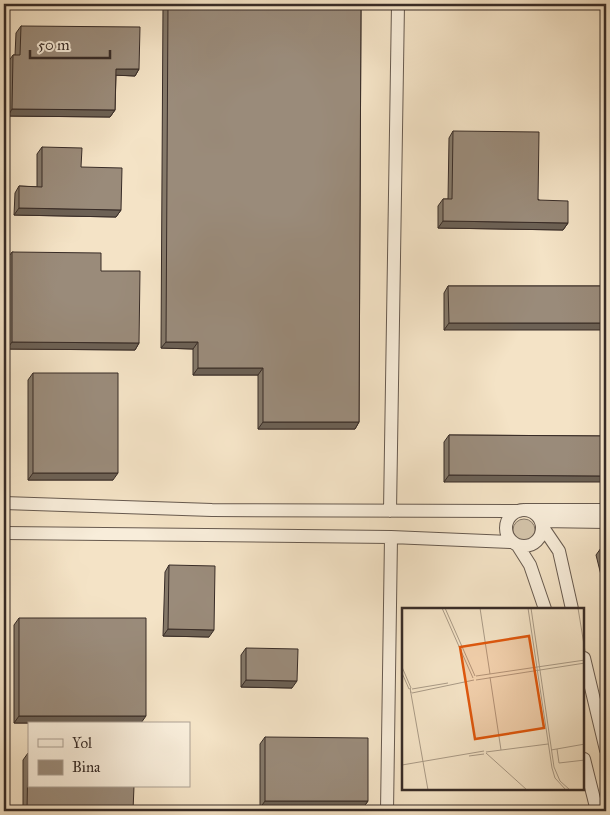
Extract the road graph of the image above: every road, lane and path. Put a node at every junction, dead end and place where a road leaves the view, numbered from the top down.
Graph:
1 (398, 4) edge
2 (4, 503) edge
3 (522, 510) junction
4 (606, 510) edge
5 (390, 511) junction
6 (606, 522) edge
7 (541, 524) junction
8 (4, 533) edge
9 (391, 537) junction
10 (515, 544) junction
11 (545, 608) edge
12 (572, 608) edge
13 (585, 662) edge
14 (606, 750) edge
15 (585, 764) edge
16 (387, 811) edge
17 (597, 811) edge

1 - 5 street
2 - 5 street
3 - 4 street
3 - 5 street
3 - 7 street
3 - 10 street
6 - 7 street
7 - 10 street
7 - 12 street
8 - 9 street
9 - 10 street
9 - 16 street
10 - 11 street
13 - 14 street
15 - 17 street

